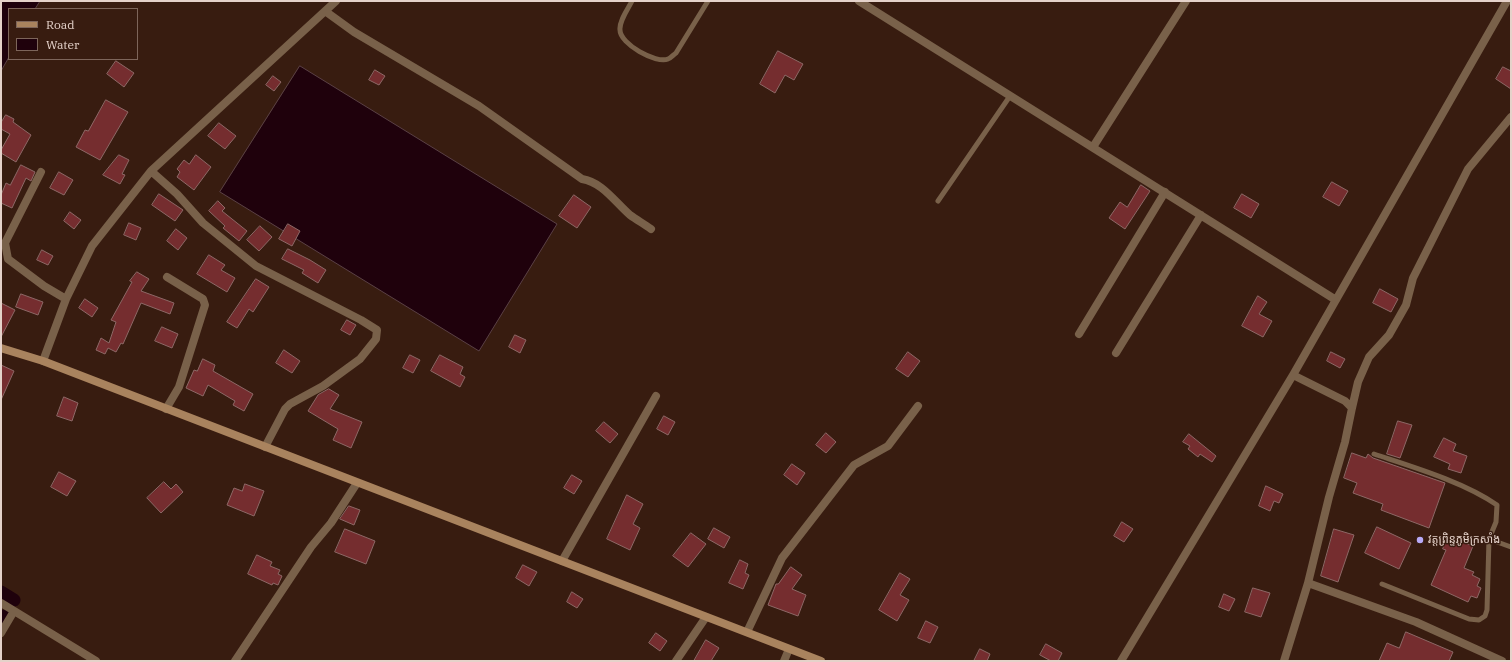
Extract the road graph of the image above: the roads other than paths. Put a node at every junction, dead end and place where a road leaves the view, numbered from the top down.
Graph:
1 (336, 1) edge
2 (632, 1) edge
3 (708, 1) edge
4 (859, 1) edge
5 (1186, 1) edge
6 (1507, 1) edge
7 (325, 11) junction
8 (1010, 96) junction
9 (1511, 117) edge
10 (1093, 147) junction
11 (150, 171) junction
12 (41, 172) dead end
13 (1165, 192) junction
14 (938, 201) dead end
15 (1201, 215) junction
16 (651, 229) dead end
17 (167, 277) dead end
18 (66, 299) junction
19 (1336, 300) junction
20 (1079, 334) dead end
21 (1, 348) edge
22 (1116, 353) dead end
23 (43, 362) junction
24 (1293, 375) junction
25 (656, 396) dead end
26 (918, 406) dead end
27 (1352, 408) junction
28 (166, 409) junction
29 (265, 447) junction
30 (1374, 454) dead end
31 (357, 483) junction
32 (1489, 539) junction
33 (1511, 547) edge
34 (562, 561) junction
35 (1308, 583) junction
36 (1382, 584) dead end
37 (1, 603) edge
38 (14, 611) junction
39 (706, 617) junction
40 (747, 632) junction
41 (1, 633) edge
42 (789, 649) junction
43 (96, 661) edge
44 (235, 661) edge
45 (676, 661) edge
46 (784, 661) edge
47 (821, 661) edge
48 (1121, 661) edge
49 (1284, 661) edge
50 (1502, 661) edge

1 - 7 street
2 - 3 lane
4 - 8 street
5 - 10 street
6 - 19 street
7 - 11 street
7 - 16 street
8 - 10 street
8 - 14 lane
9 - 27 street
10 - 13 street
11 - 18 street
11 - 29 street
12 - 18 street
13 - 15 street
13 - 20 street
15 - 19 street
15 - 22 street
17 - 28 street
18 - 23 street
19 - 24 street
21 - 23 street
23 - 28 street
24 - 27 street
24 - 48 street
25 - 34 street
26 - 40 street
27 - 35 street
28 - 29 street
29 - 31 street
30 - 32 lane
31 - 34 street
31 - 44 street
32 - 33 lane
32 - 36 lane
34 - 39 street
35 - 49 street
35 - 50 street
37 - 38 street
38 - 41 street
38 - 43 street
39 - 40 street
39 - 45 street
40 - 42 street
42 - 46 street
42 - 47 street

